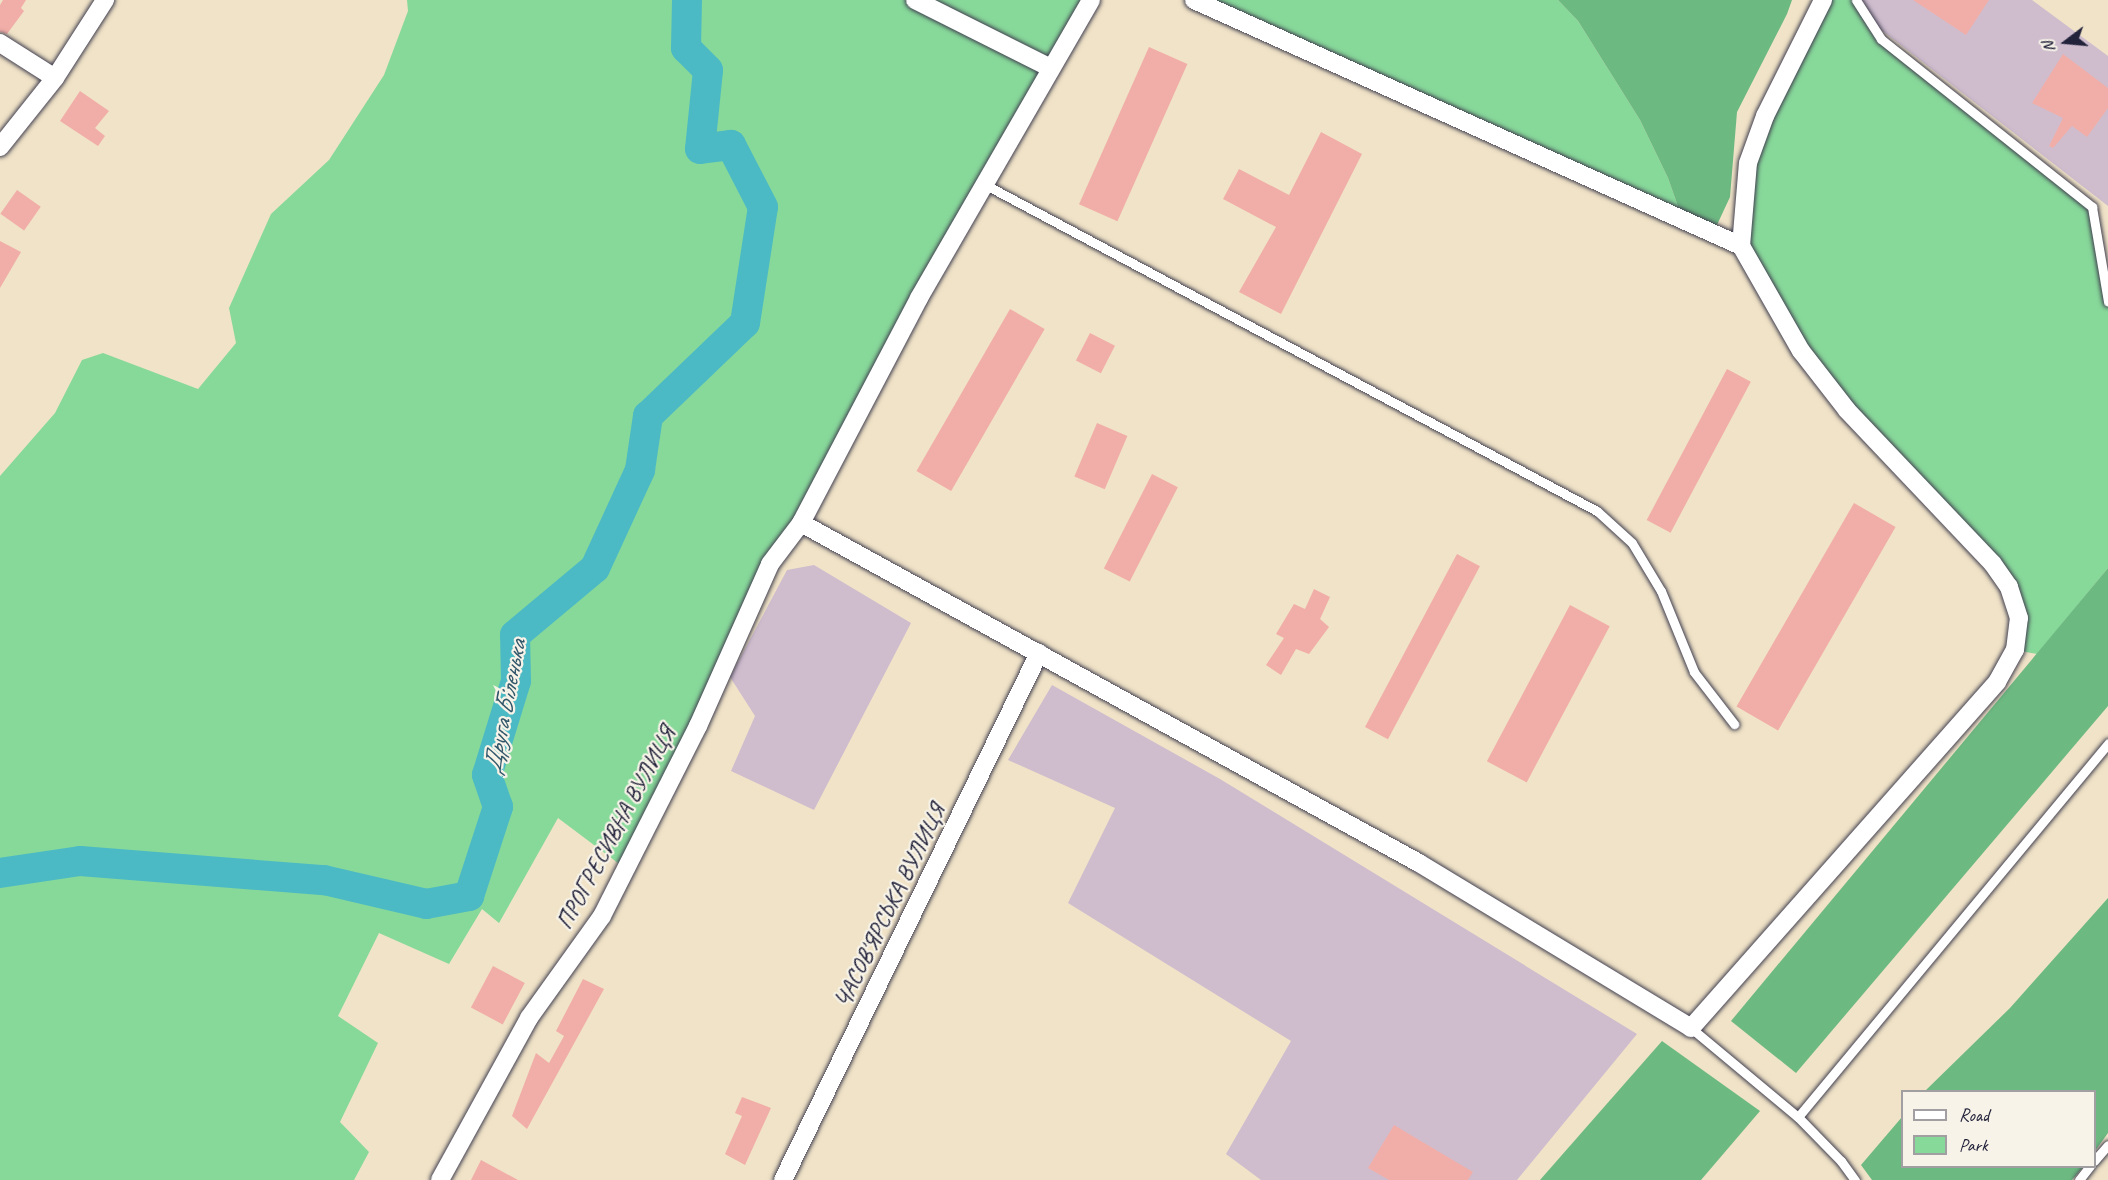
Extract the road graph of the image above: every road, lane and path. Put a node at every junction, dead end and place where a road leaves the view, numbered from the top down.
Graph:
1 (105, 0) edge
2 (915, 0) edge
3 (1091, 0) edge
4 (1194, 0) edge
5 (1823, 0) edge
6 (1856, 0) edge
7 (0, 43) edge
8 (1051, 68) junction
9 (55, 78) junction
10 (0, 147) edge
11 (984, 184) junction
12 (1741, 246) junction
13 (2108, 302) edge
14 (801, 523) junction
15 (1039, 653) junction
16 (1734, 724) dead end
17 (2108, 743) edge
18 (1691, 1028) junction
19 (1798, 1117) junction
20 (2108, 1145) edge
21 (2096, 1159) edge
22 (2089, 1168) edge
23 (440, 1180) edge
24 (783, 1180) edge
25 (1855, 1180) edge
26 (2079, 1180) edge

1 - 9 street
2 - 8 street
3 - 8 street, ПРОГРЕСИВНА ВУЛИЦЯ
4 - 12 street
5 - 12 street
6 - 13 lane
7 - 9 street
8 - 11 street, ПРОГРЕСИВНА ВУЛИЦЯ
9 - 10 street
11 - 14 street, ПРОГРЕСИВНА ВУЛИЦЯ
11 - 16 lane
12 - 18 street
14 - 15 street
14 - 23 street, ПРОГРЕСИВНА ВУЛИЦЯ
15 - 18 street
15 - 24 street, ЧАСОВ'ЯРСЬКА ВУЛИЦЯ
17 - 19 lane
18 - 19 lane
19 - 25 lane
20 - 21 lane
22 - 26 lane

